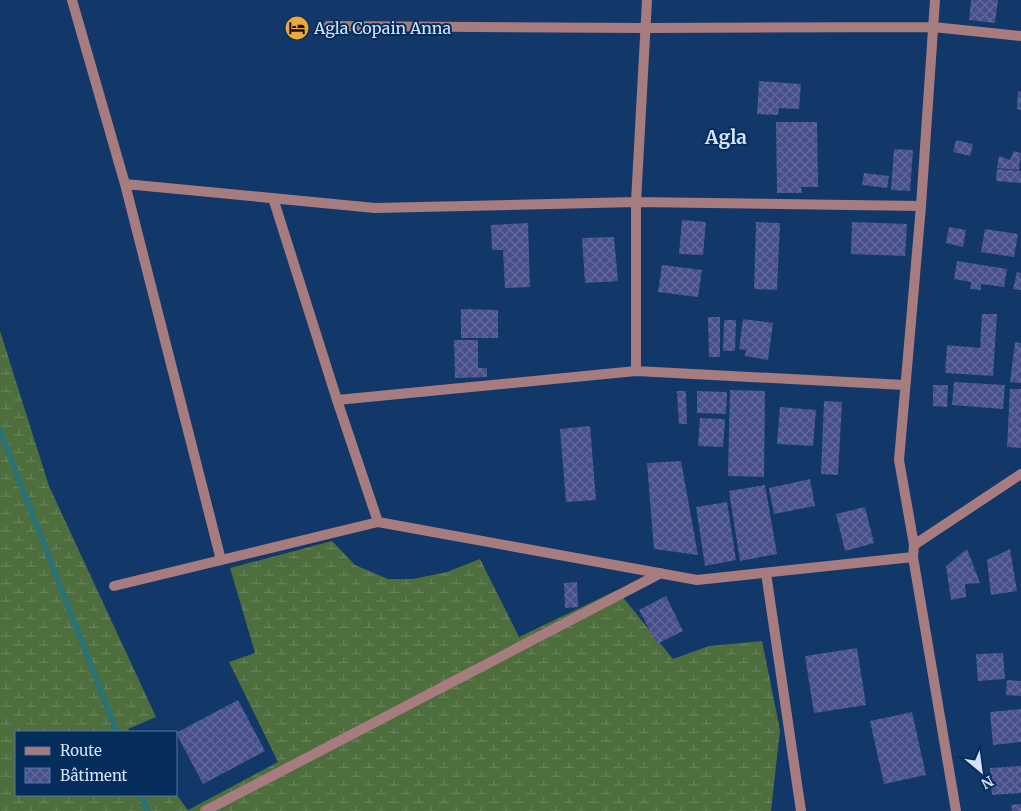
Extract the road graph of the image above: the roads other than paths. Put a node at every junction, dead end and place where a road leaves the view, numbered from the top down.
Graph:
1 (72, 0) edge
2 (648, 0) edge
3 (936, 0) edge
4 (328, 26) dead end
5 (933, 27) junction
6 (646, 28) junction
7 (1021, 36) edge
8 (125, 184) junction
9 (273, 198) junction
10 (636, 202) junction
11 (921, 206) junction
12 (636, 372) junction
13 (905, 386) junction
14 (337, 400) junction
15 (1021, 474) edge
16 (378, 522) junction
17 (914, 545) junction
18 (913, 557) junction
19 (221, 560) junction
20 (661, 573) junction
21 (766, 573) junction
22 (114, 586) dead end
23 (205, 811) edge
24 (801, 811) edge
25 (956, 811) edge

1 - 8 street
2 - 6 street
3 - 5 street
4 - 6 street
5 - 6 street
5 - 7 street
5 - 11 street
6 - 10 street
8 - 9 street
8 - 19 street
9 - 10 street
9 - 14 street
10 - 11 street
10 - 12 street
11 - 13 street
12 - 13 street
12 - 14 street
13 - 17 street
14 - 16 street
15 - 17 street
16 - 19 street
16 - 20 street
17 - 18 street
18 - 21 street
18 - 25 street
19 - 22 street
20 - 21 street
20 - 23 street
21 - 24 street

